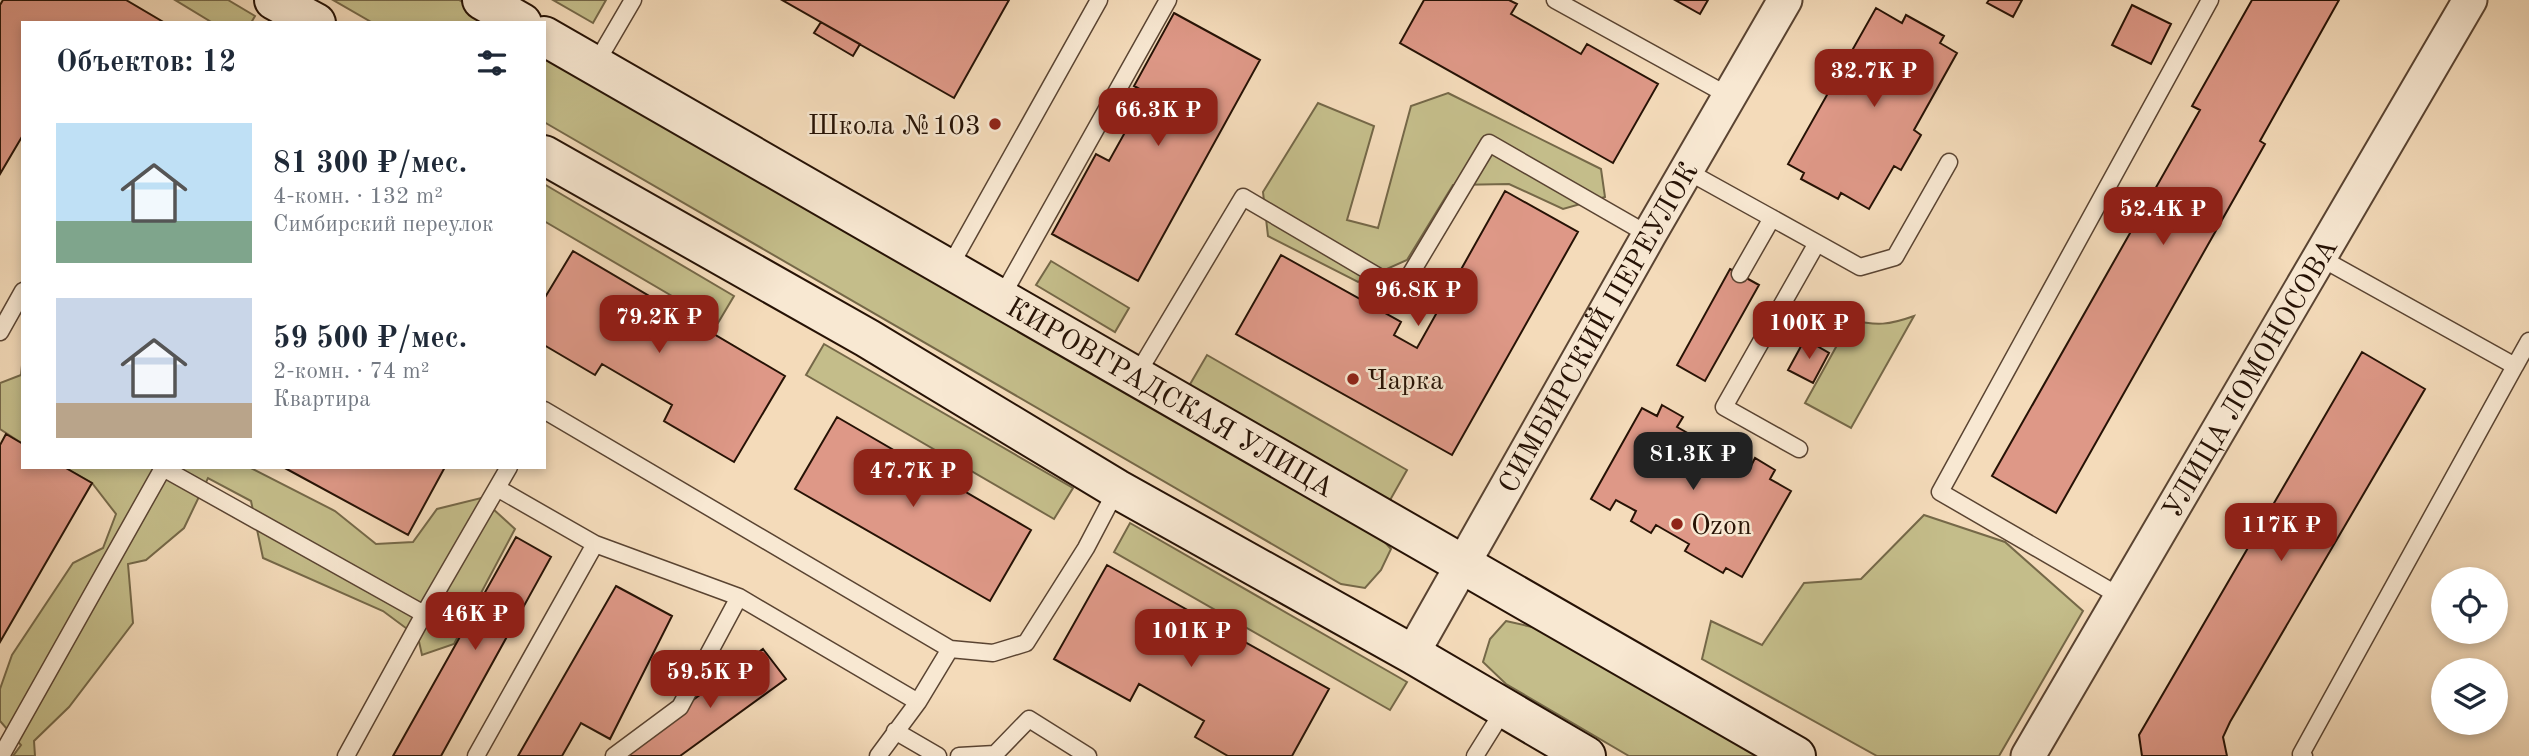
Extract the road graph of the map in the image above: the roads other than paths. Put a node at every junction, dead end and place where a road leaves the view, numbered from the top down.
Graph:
1 (274, 0) edge
2 (482, 0) edge
3 (633, 0) edge
4 (1099, 0) edge
5 (1168, 0) edge
6 (1555, 0) edge
7 (1785, 0) edge
8 (2210, 0) edge
9 (2470, 0) edge
10 (312, 21) edge
11 (519, 21) edge
12 (546, 37) edge
13 (595, 65) junction
14 (1731, 97) junction
15 (546, 156) edge
16 (1949, 162) dead end
17 (1687, 171) junction
18 (1772, 218) junction
19 (1649, 235) junction
20 (1817, 243) junction
21 (2319, 257) junction
22 (949, 268) junction
23 (1740, 274) dead end
24 (21, 295) edge
25 (1001, 299) junction
26 (0, 332) edge
27 (2529, 341) edge
28 (2515, 366) junction
29 (1136, 376) junction
30 (546, 411) edge
31 (1799, 449) dead end
32 (162, 469) edge
33 (165, 469) edge
34 (508, 469) edge
35 (497, 488) junction
36 (1117, 489) junction
37 (595, 544) junction
38 (1463, 565) junction
39 (739, 597) junction
40 (2121, 597) junction
41 (424, 614) junction
42 (950, 649) junction
43 (1412, 654) junction
44 (918, 702) junction
45 (1506, 708) junction
46 (895, 731) junction
47 (1, 756) edge
48 (346, 756) edge
49 (476, 756) edge
50 (614, 756) edge
51 (878, 756) edge
52 (938, 756) edge
53 (959, 756) edge
54 (1088, 756) edge
55 (1475, 756) edge
56 (1586, 756) edge
57 (1796, 756) edge
58 (2028, 756) edge
59 (2304, 756) edge

1 - 10 main road
2 - 11 main road
3 - 13 lane
4 - 22 lane
5 - 25 lane
6 - 14 lane
7 - 14 street, СИМБИРСКИЙ ПЕРЕУЛОК
8 - 40 lane
9 - 21 street, УЛИЦА ЛОМОНОСОВА
12 - 13 main road, КИРОВГРАДСКАЯ УЛИЦА
13 - 22 main road, КИРОВГРАДСКАЯ УЛИЦА
14 - 17 street, СИМБИРСКИЙ ПЕРЕУЛОК
15 - 36 main road
16 - 20 lane
17 - 18 lane
17 - 19 street, СИМБИРСКИЙ ПЕРЕУЛОК
18 - 20 lane
18 - 23 lane
19 - 29 lane
19 - 38 street, СИМБИРСКИЙ ПЕРЕУЛОК
20 - 31 lane
21 - 28 lane
21 - 40 street, УЛИЦА ЛОМОНОСОВА
22 - 25 main road, КИРОВГРАДСКАЯ УЛИЦА
24 - 26 lane
25 - 29 main road, КИРОВГРАДСКАЯ УЛИЦА
27 - 28 lane
28 - 59 lane
29 - 38 main road, КИРОВГРАДСКАЯ УЛИЦА
30 - 42 lane
32 - 47 lane
33 - 41 lane
34 - 35 lane
35 - 37 lane
35 - 41 lane
36 - 42 lane
36 - 43 main road
37 - 39 lane
37 - 49 lane
38 - 43 street, СИМБИРСКИЙ ПЕРЕУЛОК
38 - 57 main road, КИРОВГРАДСКАЯ УЛИЦА
39 - 44 lane
39 - 50 lane
40 - 58 street, УЛИЦА ЛОМОНОСОВА
41 - 48 lane
42 - 44 lane
43 - 45 main road
44 - 46 lane
45 - 55 lane
45 - 56 main road
46 - 51 lane
46 - 52 lane
53 - 54 lane

